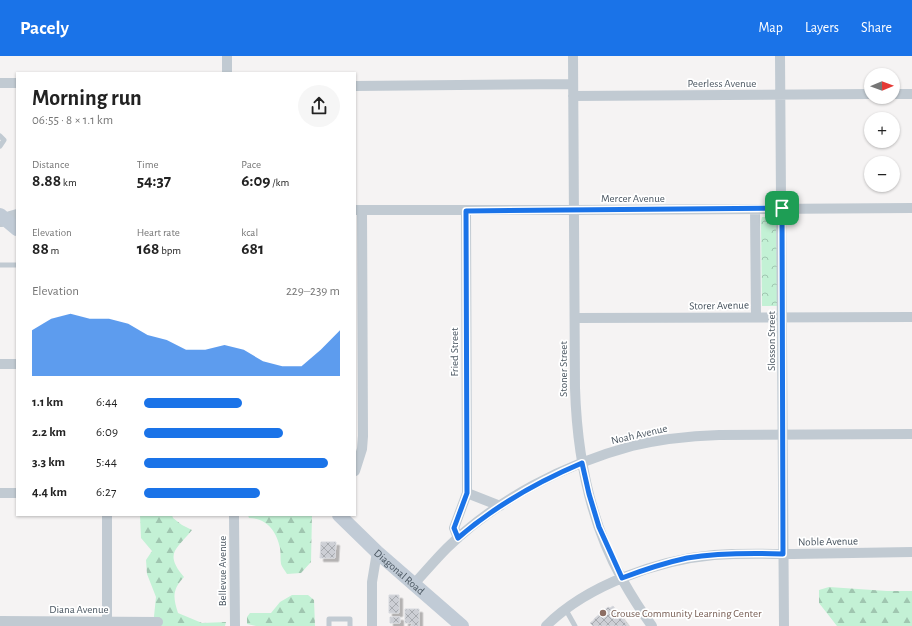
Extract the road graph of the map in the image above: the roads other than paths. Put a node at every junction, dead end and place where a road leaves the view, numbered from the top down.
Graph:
1 (227, 56) edge
2 (573, 56) edge
3 (780, 56) edge
4 (227, 72) edge
5 (0, 83) edge
6 (16, 83) edge
7 (573, 84) junction
8 (356, 86) edge
9 (780, 94) junction
10 (864, 94) edge
11 (900, 94) edge
12 (912, 94) edge
13 (573, 96) junction
14 (0, 136) edge
15 (0, 146) edge
16 (782, 208) junction
17 (912, 208) edge
18 (755, 209) junction
19 (358, 210) edge
20 (574, 210) junction
21 (466, 211) junction
22 (5, 220) edge
23 (16, 228) edge
24 (0, 265) edge
25 (16, 265) edge
26 (756, 316) junction
27 (783, 317) junction
28 (912, 317) edge
29 (575, 318) junction
30 (0, 364) edge
31 (16, 364) edge
32 (912, 434) edge
33 (783, 435) junction
34 (582, 463) junction
35 (356, 468) edge
36 (0, 493) edge
37 (16, 493) edge
38 (467, 493) junction
39 (500, 506) junction
40 (107, 516) edge
41 (234, 516) edge
42 (340, 516) edge
43 (458, 538) junction
44 (377, 552) junction
45 (912, 552) edge
46 (783, 554) junction
47 (622, 578) junction
48 (414, 584) junction
49 (566, 610) junction
50 (107, 621) junction
51 (0, 622) edge
52 (158, 622) dead end
53 (461, 625) edge
54 (235, 626) edge
55 (329, 626) edge
56 (350, 626) edge
57 (372, 626) edge
58 (546, 626) edge
59 (574, 626) edge
60 (652, 626) edge
61 (784, 626) edge

1 - 4 street
2 - 7 street
3 - 9 street, Slosson Street
5 - 6 street
7 - 8 street
7 - 13 street, Stoner Street
9 - 10 street, Peerless Avenue
9 - 13 street, Peerless Avenue
9 - 16 street, Slosson Street
11 - 12 street
13 - 20 street, Stoner Street
14 - 15 lane
16 - 17 street, Mercer Avenue
16 - 18 street, Mercer Avenue
16 - 27 street, Slosson Street
18 - 20 street, Mercer Avenue
18 - 26 street
19 - 21 street, Mercer Avenue
19 - 35 street
20 - 21 street, Mercer Avenue
20 - 29 street, Stoner Street
21 - 38 street, Fried Street
22 - 23 street
24 - 25 lane
26 - 27 street, Storer Avenue
26 - 29 street, Storer Avenue
27 - 28 street, Storer Avenue
27 - 33 street, Slosson Street
29 - 34 street, Stoner Street
30 - 31 street
32 - 33 street, Noah Avenue
33 - 34 street, Noah Avenue
33 - 46 street, Slosson Street
34 - 39 street, Noah Avenue
34 - 47 street, Stoner Street
36 - 37 street
38 - 39 street
38 - 43 street, Fried Street
39 - 43 street, Noah Avenue
40 - 50 street
41 - 54 street, Bellevue Avenue
42 - 44 street, Diagonal Road
43 - 48 street, Noah Avenue
44 - 48 street, Diagonal Road
44 - 57 street
45 - 46 street, Noble Avenue
46 - 47 street, Noble Avenue
46 - 61 street, Slosson Street
47 - 49 street, Noble Avenue
47 - 60 street, Stoner Street
48 - 53 street, Diagonal Road
49 - 58 street, Noble Avenue
49 - 59 lane
50 - 51 street, Diana Avenue
50 - 52 street, Diana Avenue
55 - 56 lane

